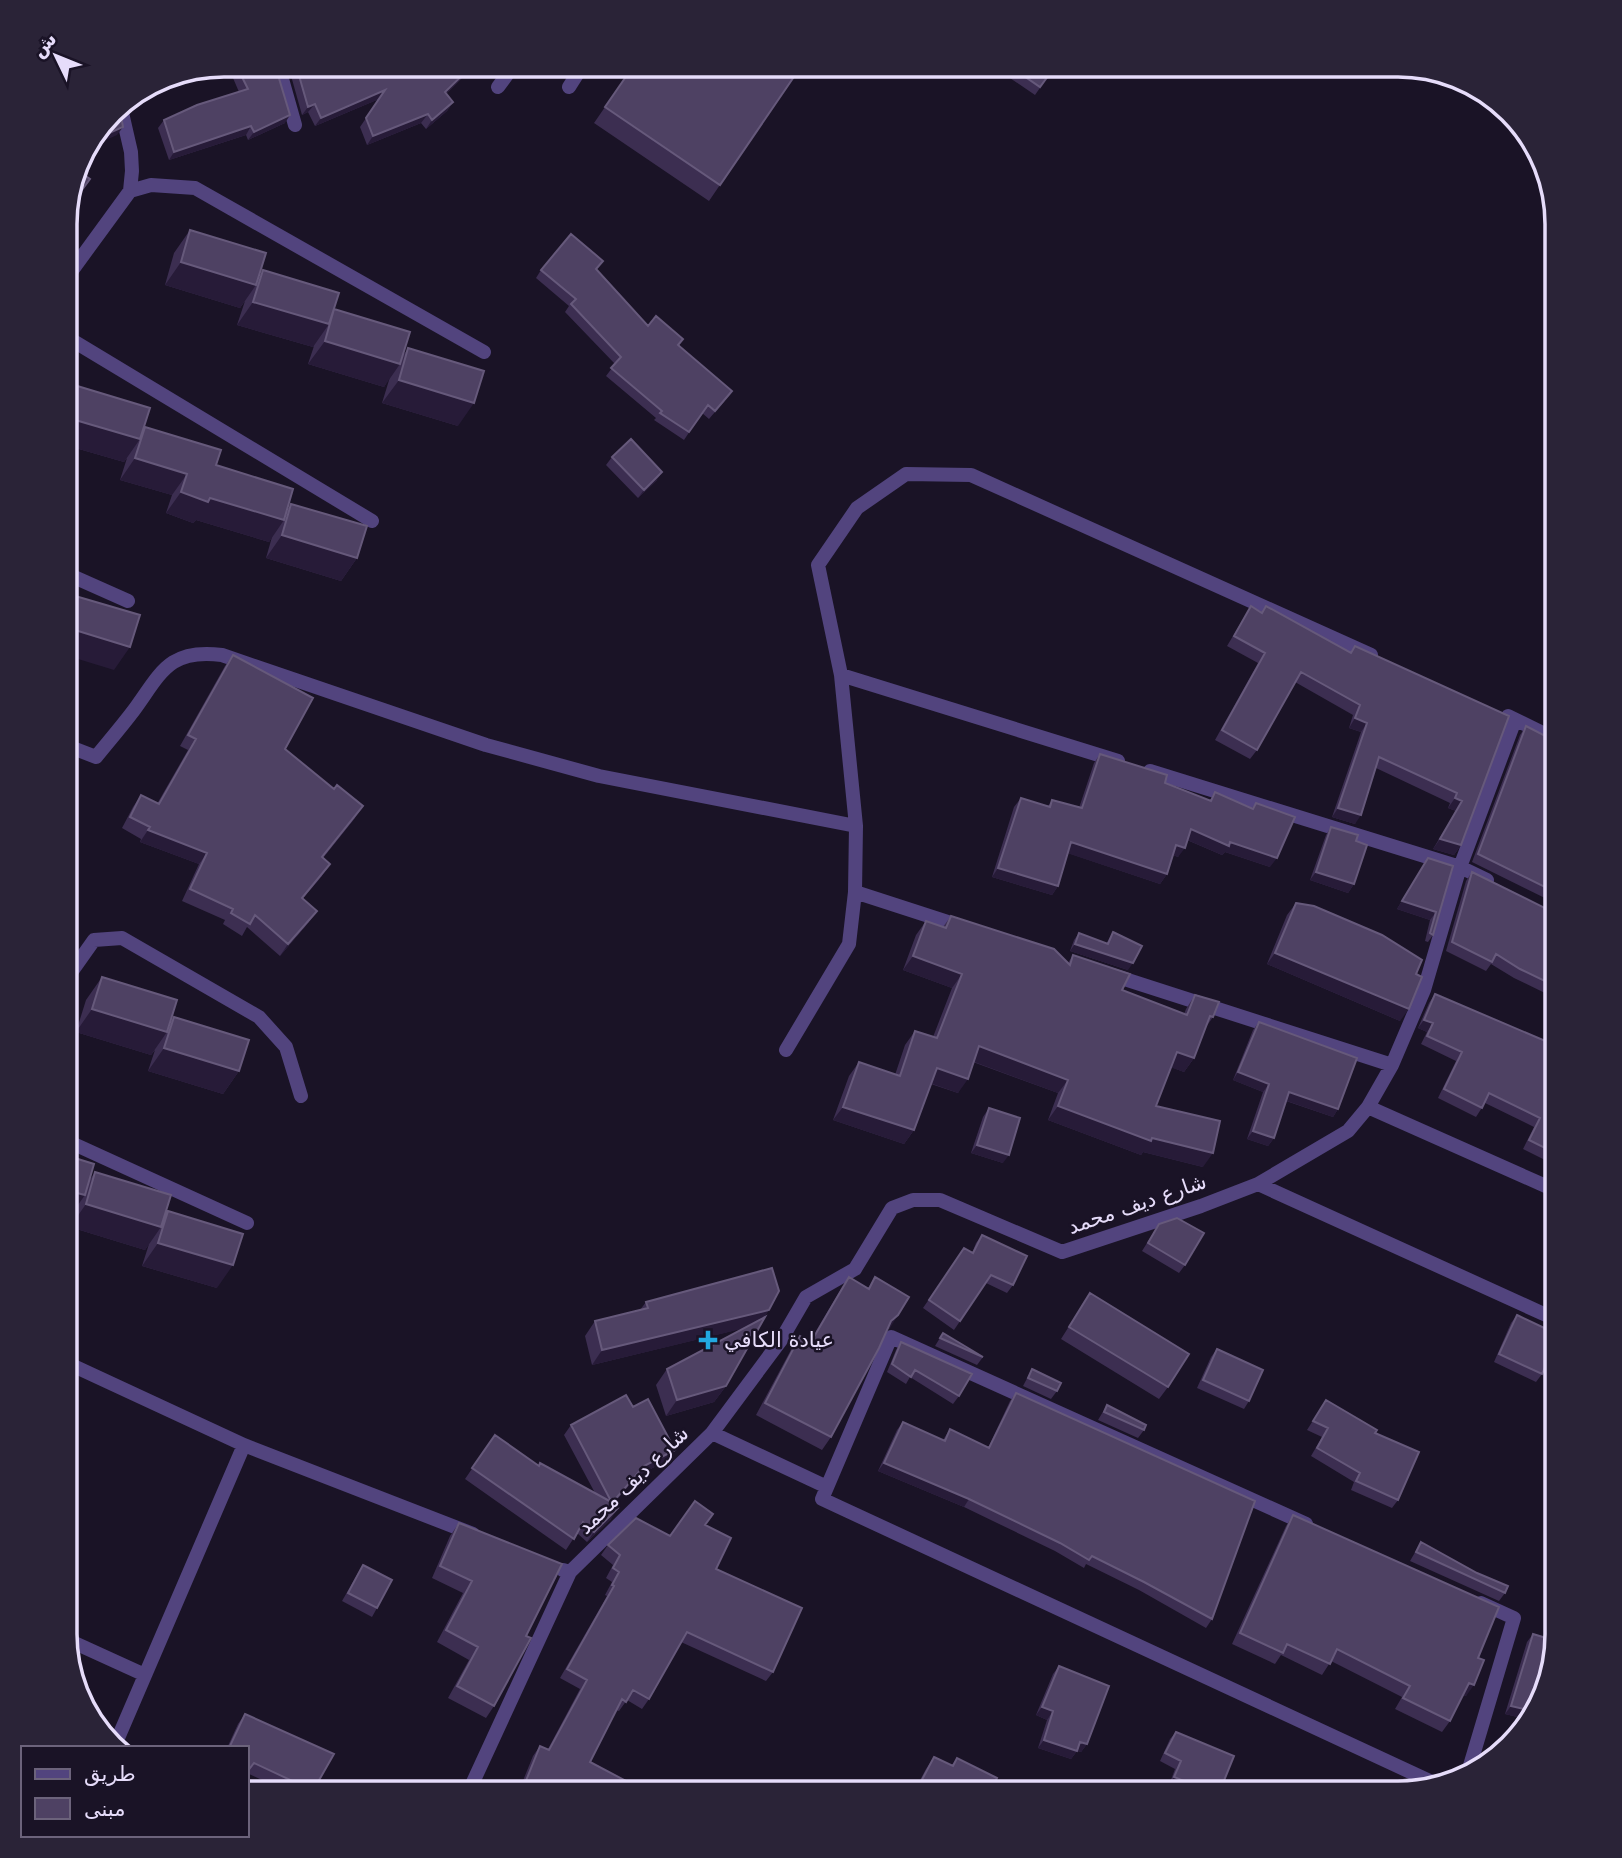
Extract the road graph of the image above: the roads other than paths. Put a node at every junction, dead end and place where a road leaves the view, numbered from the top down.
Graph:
1 (281, 77) edge
2 (506, 77) edge
3 (575, 77) edge
4 (569, 87) dead end
5 (498, 88) dead end
6 (123, 117) edge
7 (295, 125) dead end
8 (130, 191) junction
9 (77, 264) edge
10 (77, 343) edge
11 (484, 352) dead end
12 (372, 522) dead end
13 (77, 578) edge
14 (128, 601) dead end
15 (1390, 663) edge
16 (841, 675) junction
17 (1490, 708) edge
18 (1515, 720) junction
19 (1545, 734) edge
20 (77, 750) edge
21 (856, 826) junction
22 (1460, 867) junction
23 (1496, 885) edge
24 (855, 892) junction
25 (973, 930) edge
26 (77, 964) edge
27 (1091, 968) edge
28 (786, 1050) dead end
29 (1392, 1065) junction
30 (301, 1096) dead end
31 (1368, 1107) junction
32 (77, 1145) edge
33 (1258, 1184) junction
34 (1545, 1186) edge
35 (247, 1223) dead end
36 (1545, 1315) edge
37 (77, 1368) edge
38 (712, 1433) junction
39 (244, 1446) junction
40 (827, 1487) junction
41 (1324, 1532) edge
42 (491, 1542) edge
43 (544, 1562) edge
44 (570, 1572) junction
45 (1464, 1595) edge
46 (77, 1644) edge
47 (145, 1675) junction
48 (119, 1737) edge
49 (1471, 1761) edge
50 (1424, 1778) edge
51 (474, 1781) edge

1 - 7 street
2 - 5 street
3 - 4 street
6 - 8 street
8 - 9 street
8 - 11 street
10 - 12 street
13 - 14 street
15 - 16 street
16 - 21 street
16 - 22 street
17 - 18 street
18 - 19 street
18 - 22 street, شارع ديف محمد
20 - 21 street
21 - 24 street
22 - 23 street
22 - 29 street, شارع ديف محمد
24 - 25 street
24 - 28 street
26 - 30 street
27 - 29 street
29 - 31 street, شارع ديف محمد
31 - 33 street, شارع ديف محمد
31 - 34 street
32 - 35 street
33 - 36 street
33 - 38 street, شارع ديف محمد
37 - 39 street
38 - 40 street
38 - 44 street, شارع ديف محمد
39 - 42 street
39 - 47 street
40 - 41 street
40 - 50 street
43 - 44 street
44 - 51 street
45 - 49 street
46 - 47 street
47 - 48 street

